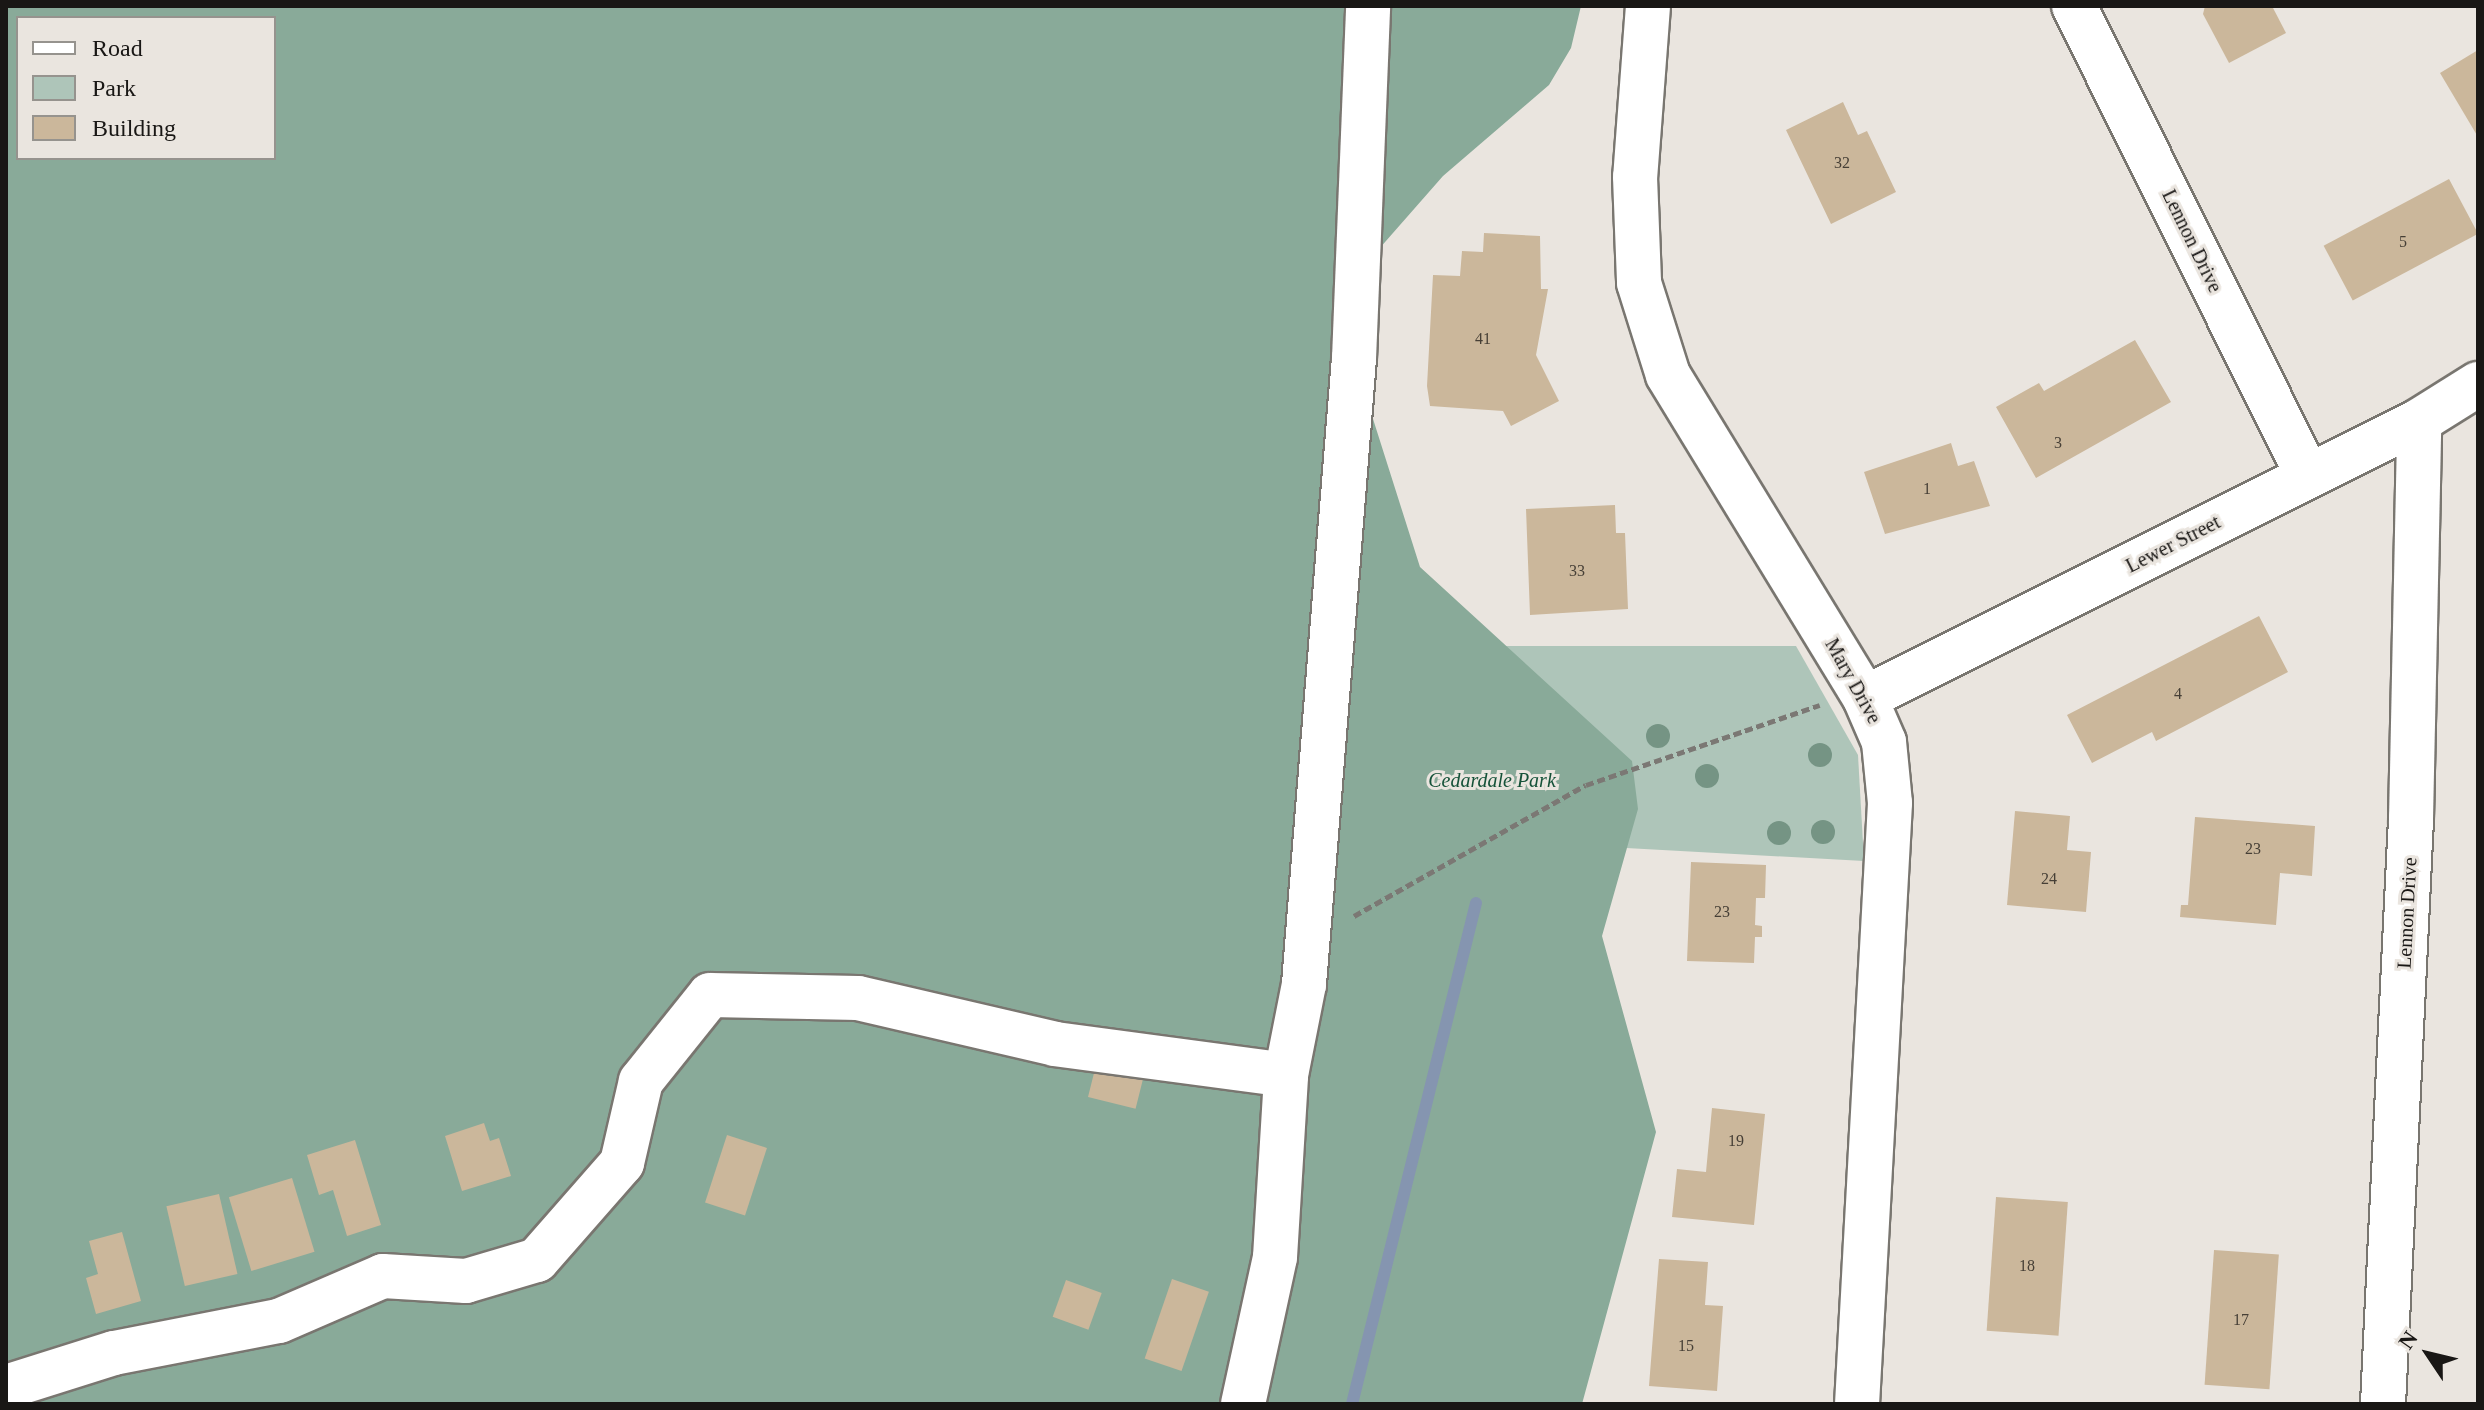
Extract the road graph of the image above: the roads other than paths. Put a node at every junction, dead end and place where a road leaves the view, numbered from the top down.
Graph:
1 (1368, 6) edge
2 (1648, 6) edge
3 (2074, 6) edge
4 (2478, 384) edge
5 (2419, 421) junction
6 (2308, 476) junction
7 (1863, 695) junction
8 (1286, 1075) junction
9 (6, 1387) edge
10 (1243, 1404) edge
11 (1857, 1404) edge
12 (2383, 1404) edge

1 - 8 street
2 - 7 street, Mary Drive
3 - 6 street, Lennon Drive
4 - 5 street, Lewer Street
5 - 6 street, Lewer Street
5 - 12 street, Lennon Drive
6 - 7 street, Lewer Street
7 - 11 street, Mary Drive
8 - 9 street
8 - 10 street

